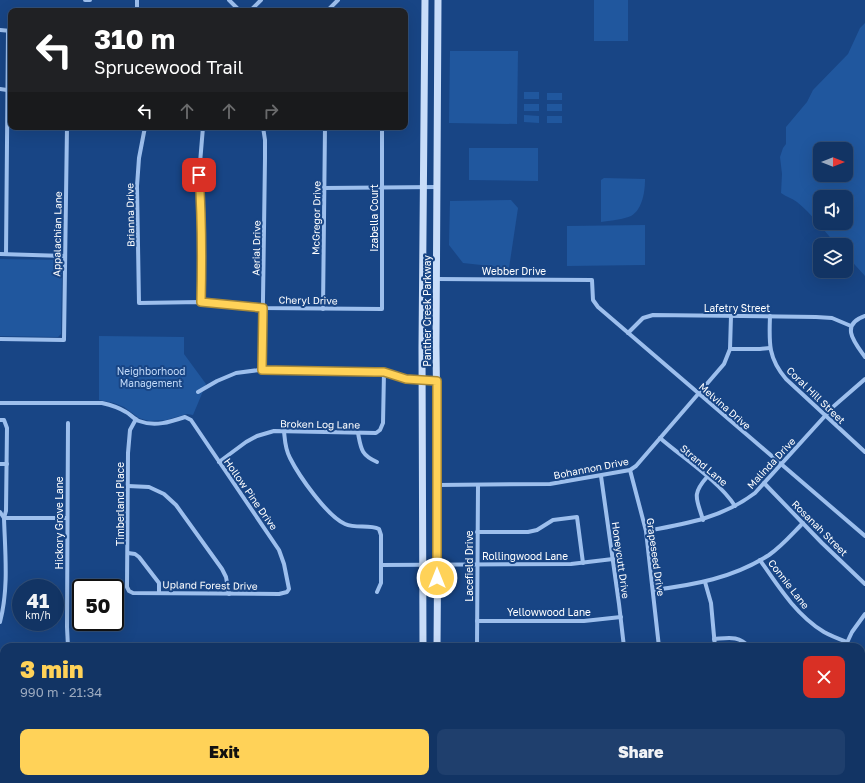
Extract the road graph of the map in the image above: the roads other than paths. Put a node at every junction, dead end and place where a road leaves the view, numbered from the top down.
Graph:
1 (85, 0) edge
2 (90, 0) edge
3 (229, 0) edge
4 (261, 0) edge
5 (338, 0) edge
6 (425, 0) edge
7 (438, 0) edge
8 (237, 8) edge
9 (253, 8) edge
10 (330, 8) edge
11 (425, 46) junction
12 (438, 46) junction
13 (8, 60) edge
14 (0, 90) edge
15 (7, 90) junction
16 (67, 130) edge
17 (144, 130) edge
18 (203, 130) edge
19 (263, 130) edge
20 (325, 130) edge
21 (382, 130) edge
22 (437, 187) junction
23 (324, 188) junction
24 (382, 188) junction
25 (424, 188) junction
26 (0, 254) edge
27 (6, 254) junction
28 (65, 256) junction
29 (437, 279) junction
30 (592, 280) joint
31 (201, 302) junction
32 (139, 303) joint
33 (263, 308) junction
34 (323, 309) junction
35 (382, 309) joint
36 (731, 316) junction
37 (770, 316) junction
38 (865, 316) edge
39 (851, 326) junction
40 (628, 333) junction
41 (0, 339) edge
42 (770, 348) junction
43 (730, 349) junction
44 (865, 357) edge
45 (262, 370) junction
46 (384, 372) junction
47 (865, 379) edge
48 (422, 381) junction
49 (437, 381) junction
50 (198, 392) dead end
51 (698, 394) junction
52 (0, 403) edge
53 (825, 416) junction
54 (136, 419) junction
55 (0, 420) edge
56 (68, 423) dead end
57 (284, 431) junction
58 (358, 433) junction
59 (660, 438) junction
60 (865, 452) edge
61 (219, 462) junction
62 (377, 462) dead end
63 (0, 464) edge
64 (7, 464) junction
65 (781, 464) junction
66 (630, 470) junction
67 (601, 476) junction
68 (707, 477) junction
69 (764, 483) junction
70 (423, 485) junction
71 (438, 485) junction
72 (478, 485) junction
73 (128, 486) junction
74 (735, 506) junction
75 (0, 512) edge
76 (4, 518) junction
77 (67, 518) junction
78 (703, 520) junction
79 (803, 523) junction
80 (646, 531) junction
81 (478, 532) junction
82 (865, 536) edge
83 (128, 553) junction
84 (613, 559) junction
85 (760, 560) junction
86 (583, 563) junction
87 (423, 564) junction
88 (437, 564) junction
89 (477, 564) junction
90 (382, 565) junction
91 (705, 582) junction
92 (865, 584) edge
93 (289, 589) joint
94 (653, 590) junction
95 (129, 591) joint
96 (159, 592) junction
97 (377, 592) dead end
98 (229, 594) junction
99 (865, 614) edge
100 (621, 617) junction
101 (477, 621) junction
102 (0, 622) edge
103 (714, 639) junction
104 (68, 643) edge
105 (423, 643) edge
106 (437, 643) edge
107 (477, 643) edge
108 (624, 643) edge
109 (659, 643) edge
110 (714, 643) edge
111 (746, 643) edge
112 (843, 643) edge
113 (847, 643) edge

1 - 2 street
3 - 8 street
4 - 9 street
5 - 10 street
6 - 11 main road, Panther Creek Parkway
7 - 12 main road, Panther Creek Parkway
11 - 12 main road
11 - 25 main road, Panther Creek Parkway
12 - 22 main road, Panther Creek Parkway
13 - 15 street
14 - 15 street
15 - 27 street
16 - 28 street, Appalachian Lane
17 - 32 street, Brianna Drive
18 - 31 street
19 - 33 street, Aerial Drive
20 - 23 street, McGregor Drive
21 - 24 street, Izabella Court
22 - 25 street
22 - 29 main road, Panther Creek Parkway
23 - 24 street
23 - 34 street, McGregor Drive
24 - 25 street
24 - 35 street, Izabella Court
25 - 48 main road, Panther Creek Parkway
26 - 27 street
27 - 28 street
28 - 41 street, Appalachian Lane
29 - 30 street, Webber Drive
29 - 49 main road, Panther Creek Parkway
30 - 40 street, Melvina Drive
31 - 32 street, Cheryl Drive
31 - 33 street, Cheryl Drive
33 - 34 street, Cheryl Drive
33 - 45 street, Aerial Drive
34 - 35 street, Cheryl Drive
36 - 37 street, Lafetry Street
36 - 40 street, Lafetry Street
36 - 43 street, Bohannon Drive
37 - 39 street, Lafetry Street
37 - 42 street, Coral Hill Street
38 - 39 street
39 - 44 street
40 - 51 street, Melvina Drive
42 - 43 street
42 - 53 street, Coral Hill Street
43 - 51 street, Bohannon Drive
45 - 46 street
45 - 50 street
46 - 48 street
46 - 58 street, Broken Log Lane
47 - 53 street, Malinda Drive
48 - 49 main road
48 - 70 main road, Panther Creek Parkway
49 - 71 main road, Panther Creek Parkway
51 - 59 street, Bohannon Drive
51 - 65 street, Melvina Drive
52 - 54 street
53 - 60 street, Coral Hill Street
53 - 65 street, Malinda Drive
54 - 61 street, Hollow Pine Drive
54 - 73 street, Timberland Place
55 - 64 street
56 - 77 street, Hickory Grove Lane
57 - 58 street, Broken Log Lane
57 - 61 street, Broken Log Lane
57 - 90 street
58 - 62 street
59 - 66 street, Bohannon Drive
59 - 68 street, Strand Lane
61 - 93 street, Hollow Pine Drive
63 - 64 street
64 - 76 street
65 - 69 street, Malinda Drive
65 - 82 street, Melvina Drive
66 - 67 street, Bohannon Drive
66 - 80 street, Grapeseed Drive
67 - 72 street, Bohannon Drive
67 - 84 street, Honeycutt Drive
68 - 74 street, Strand Lane
68 - 78 street
69 - 74 street, Malinda Drive
69 - 79 street, Rosanah Street
70 - 71 main road
70 - 87 main road, Panther Creek Parkway
71 - 72 street, Bohannon Drive
71 - 88 main road, Panther Creek Parkway
72 - 81 street, Lacefield Drive
73 - 83 street, Timberland Place
73 - 98 street
74 - 78 street, Malinda Drive
75 - 76 street
76 - 77 street
76 - 102 street
77 - 104 street, Hickory Grove Lane
78 - 80 street, Malinda Drive
79 - 85 street
79 - 92 street, Rosanah Street
80 - 94 street, Grapeseed Drive
81 - 86 street
81 - 89 street, Lacefield Drive
83 - 95 street, Timberland Place
83 - 96 street
84 - 86 street, Rollingwood Lane
84 - 100 street, Honeycutt Drive
85 - 91 street
85 - 112 street, Connie Lane
86 - 89 street, Rollingwood Lane
87 - 88 street, Rollingwood Lane
87 - 90 street, Rollingwood Lane
87 - 105 main road, Panther Creek Parkway
88 - 89 street, Rollingwood Lane
88 - 106 main road, Panther Creek Parkway
89 - 101 street, Lacefield Drive
90 - 97 street
91 - 94 street
91 - 103 street
93 - 98 street, Upland Forest Drive
94 - 109 street, Grapeseed Drive
95 - 96 street, Upland Forest Drive
96 - 98 street, Upland Forest Drive
99 - 113 street
100 - 101 street, Yellowwood Lane
100 - 108 street, Honeycutt Drive
101 - 107 street, Lacefield Drive
103 - 110 street
103 - 111 street

